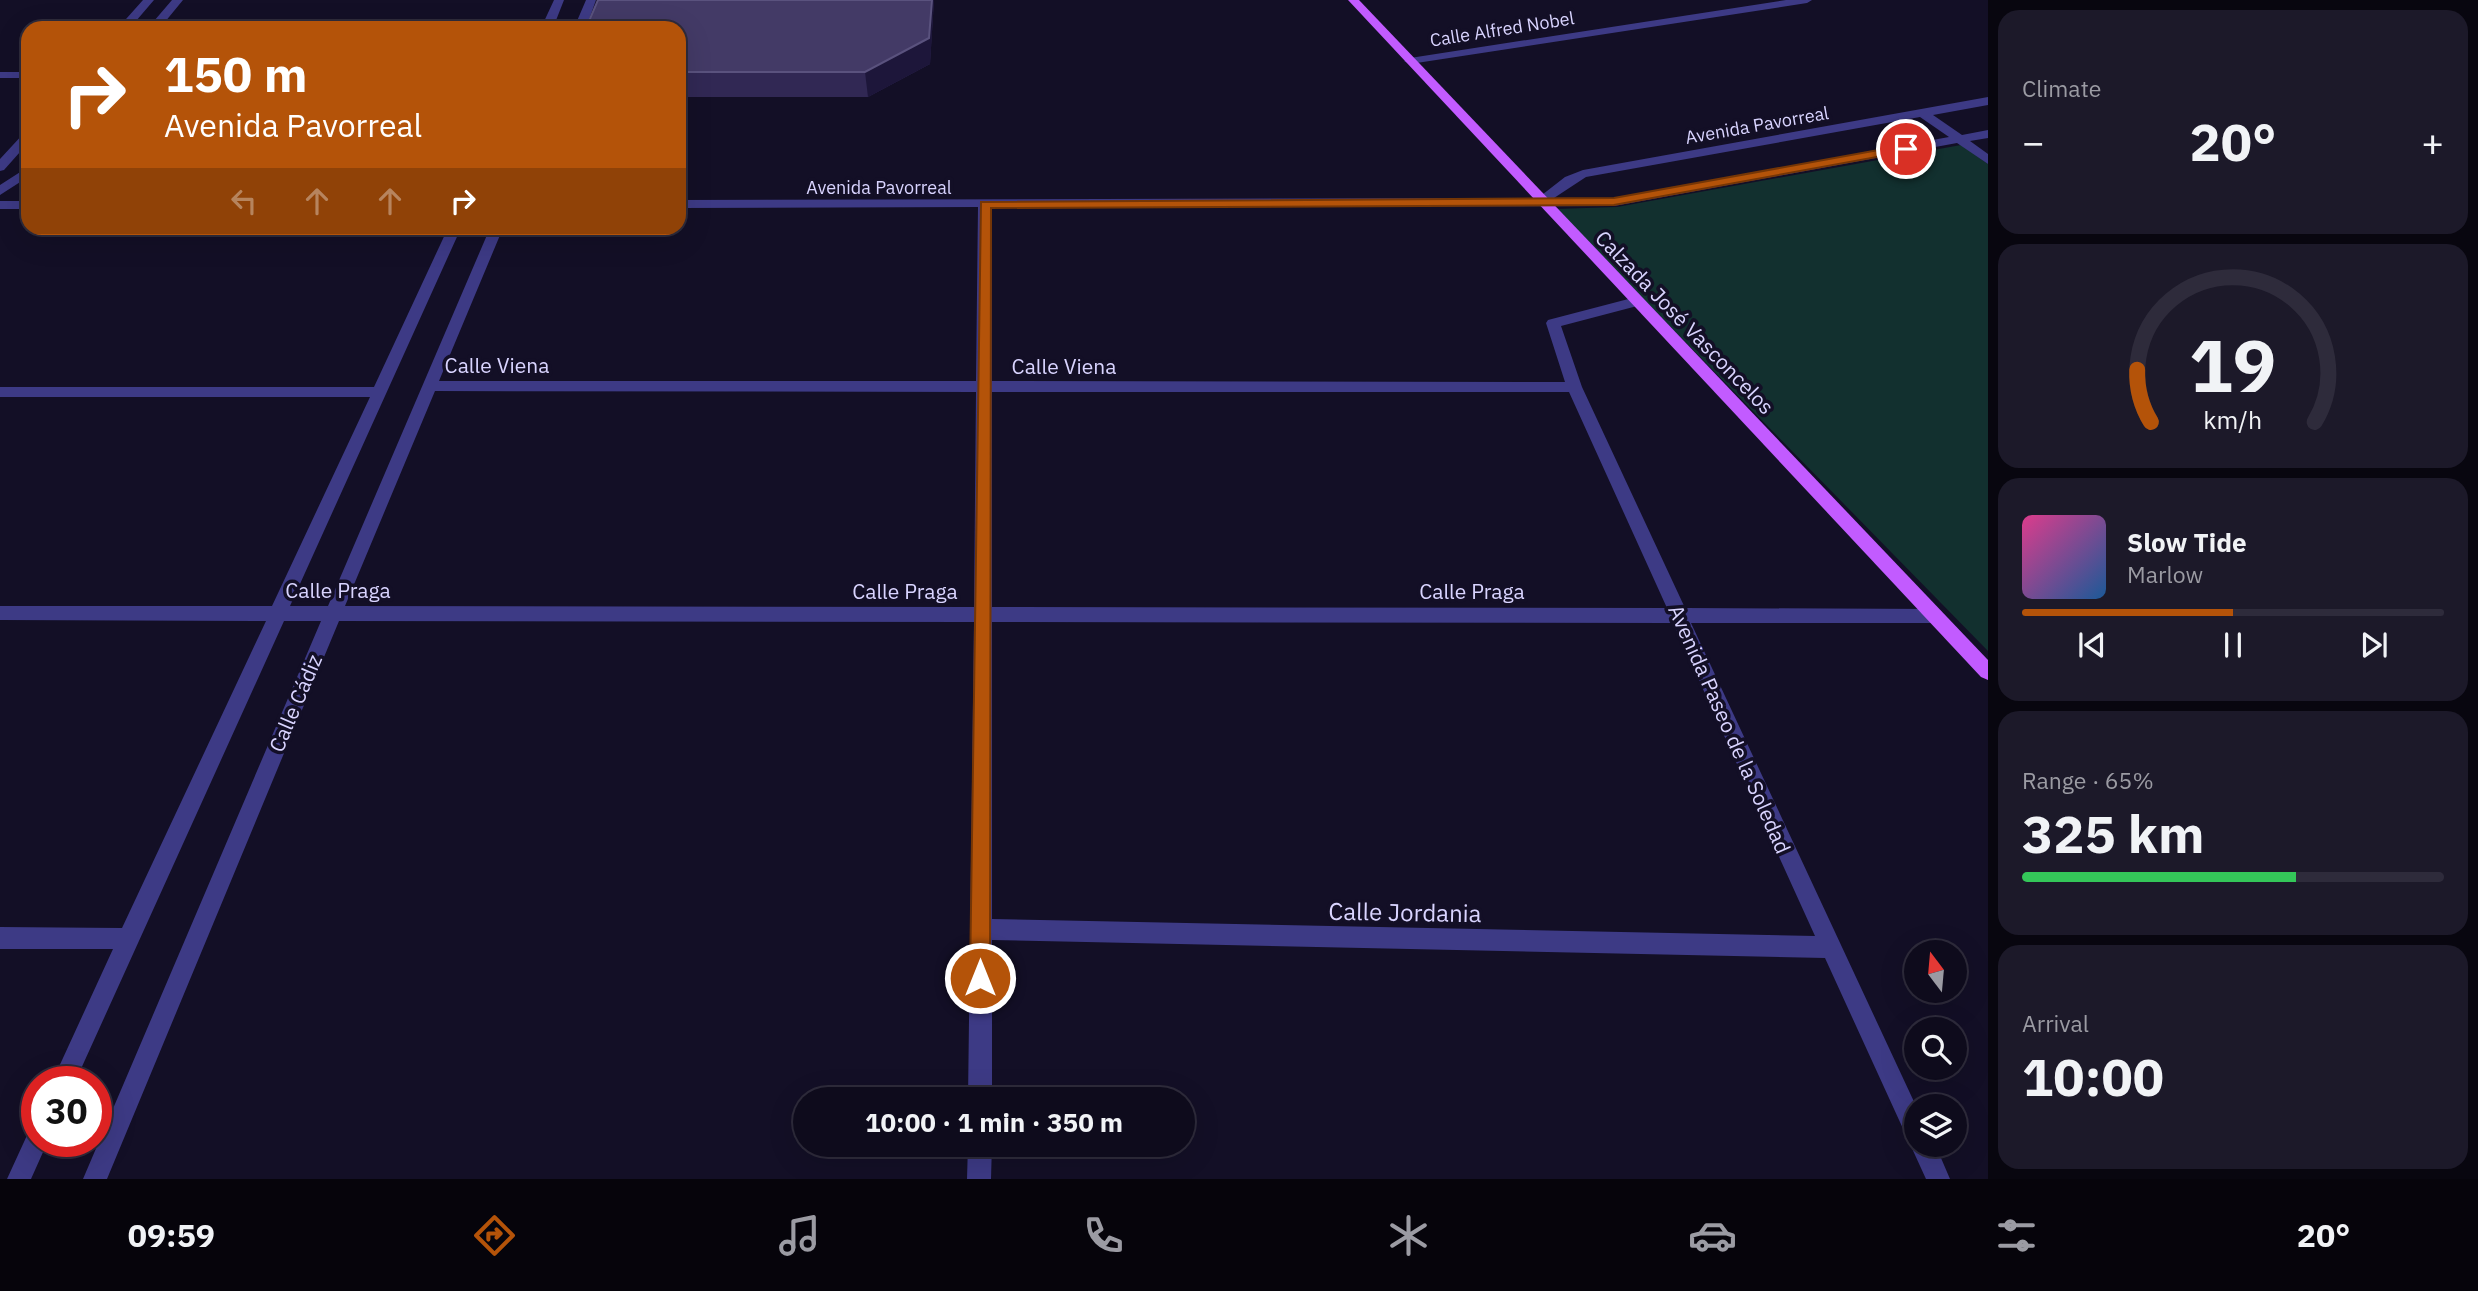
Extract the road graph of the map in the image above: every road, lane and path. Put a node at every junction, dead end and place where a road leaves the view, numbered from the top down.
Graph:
1 (149, 0) edge
2 (178, 0) edge
3 (559, 0) edge
4 (591, 0) edge
5 (1353, 0) edge
6 (1807, 0) edge
7 (130, 21) edge
8 (159, 21) edge
9 (550, 21) edge
10 (583, 21) edge
11 (1410, 61) junction
12 (0, 75) edge
13 (21, 75) edge
14 (1988, 102) edge
15 (1923, 113) junction
16 (1988, 134) edge
17 (1959, 139) junction
18 (21, 144) edge
19 (1988, 160) edge
20 (0, 167) edge
21 (21, 176) edge
22 (0, 191) edge
23 (1541, 202) junction
24 (686, 204) edge
25 (985, 204) junction
26 (0, 205) edge
27 (21, 205) edge
28 (452, 235) edge
29 (493, 235) edge
30 (1636, 302) junction
31 (429, 386) junction
32 (984, 387) junction
33 (1574, 387) junction
34 (0, 392) edge
35 (380, 392) junction
36 (0, 613) edge
37 (278, 613) junction
38 (333, 613) junction
39 (1678, 613) junction
40 (982, 614) junction
41 (1935, 616) junction
42 (1988, 672) edge
43 (981, 929) junction
44 (0, 938) edge
45 (129, 939) junction
46 (1829, 947) junction
47 (70, 1066) edge
48 (980, 1087) edge
49 (1904, 1106) edge
50 (29, 1157) edge
51 (979, 1157) edge
52 (1928, 1157) edge
53 (19, 1179) edge
54 (95, 1179) edge
55 (979, 1179) edge
56 (1938, 1179) edge

1 - 7 street
2 - 8 street
3 - 9 street
4 - 10 street
5 - 11 main road, Calzada José Vasconcelos
6 - 11 street, Calle Alfred Nobel
11 - 23 main road, Calzada José Vasconcelos
12 - 13 street
14 - 15 street, Avenida Pavorreal
15 - 17 street
15 - 23 street, Avenida Pavorreal
16 - 17 street, Avenida Pavorreal
17 - 19 street
17 - 23 street, Avenida Pavorreal
18 - 20 street
21 - 22 street
23 - 25 street, Avenida Pavorreal
23 - 30 main road, Calzada José Vasconcelos
24 - 25 street, Avenida Pavorreal
25 - 32 street
26 - 27 street
28 - 35 street
29 - 31 street, Calle Cádiz
30 - 33 street, Avenida Paseo de la Soledad
30 - 41 main road, Calzada José Vasconcelos
31 - 32 street, Calle Viena
31 - 38 street, Calle Cádiz
32 - 33 street, Calle Viena
32 - 40 street
33 - 39 street, Avenida Paseo de la Soledad
34 - 35 street
35 - 37 street
36 - 37 street, Calle Praga
37 - 38 street, Calle Praga
37 - 45 street
38 - 40 street, Calle Praga
38 - 54 street, Calle Cádiz
39 - 40 street, Calle Praga
39 - 41 street, Calle Praga
39 - 46 street, Avenida Paseo de la Soledad
40 - 43 street
41 - 42 main road, Calzada José Vasconcelos
43 - 46 street, Calle Jordania
43 - 48 street
44 - 45 street
45 - 47 street
46 - 49 street, Avenida Paseo de la Soledad
50 - 53 street
51 - 55 street
52 - 56 street

